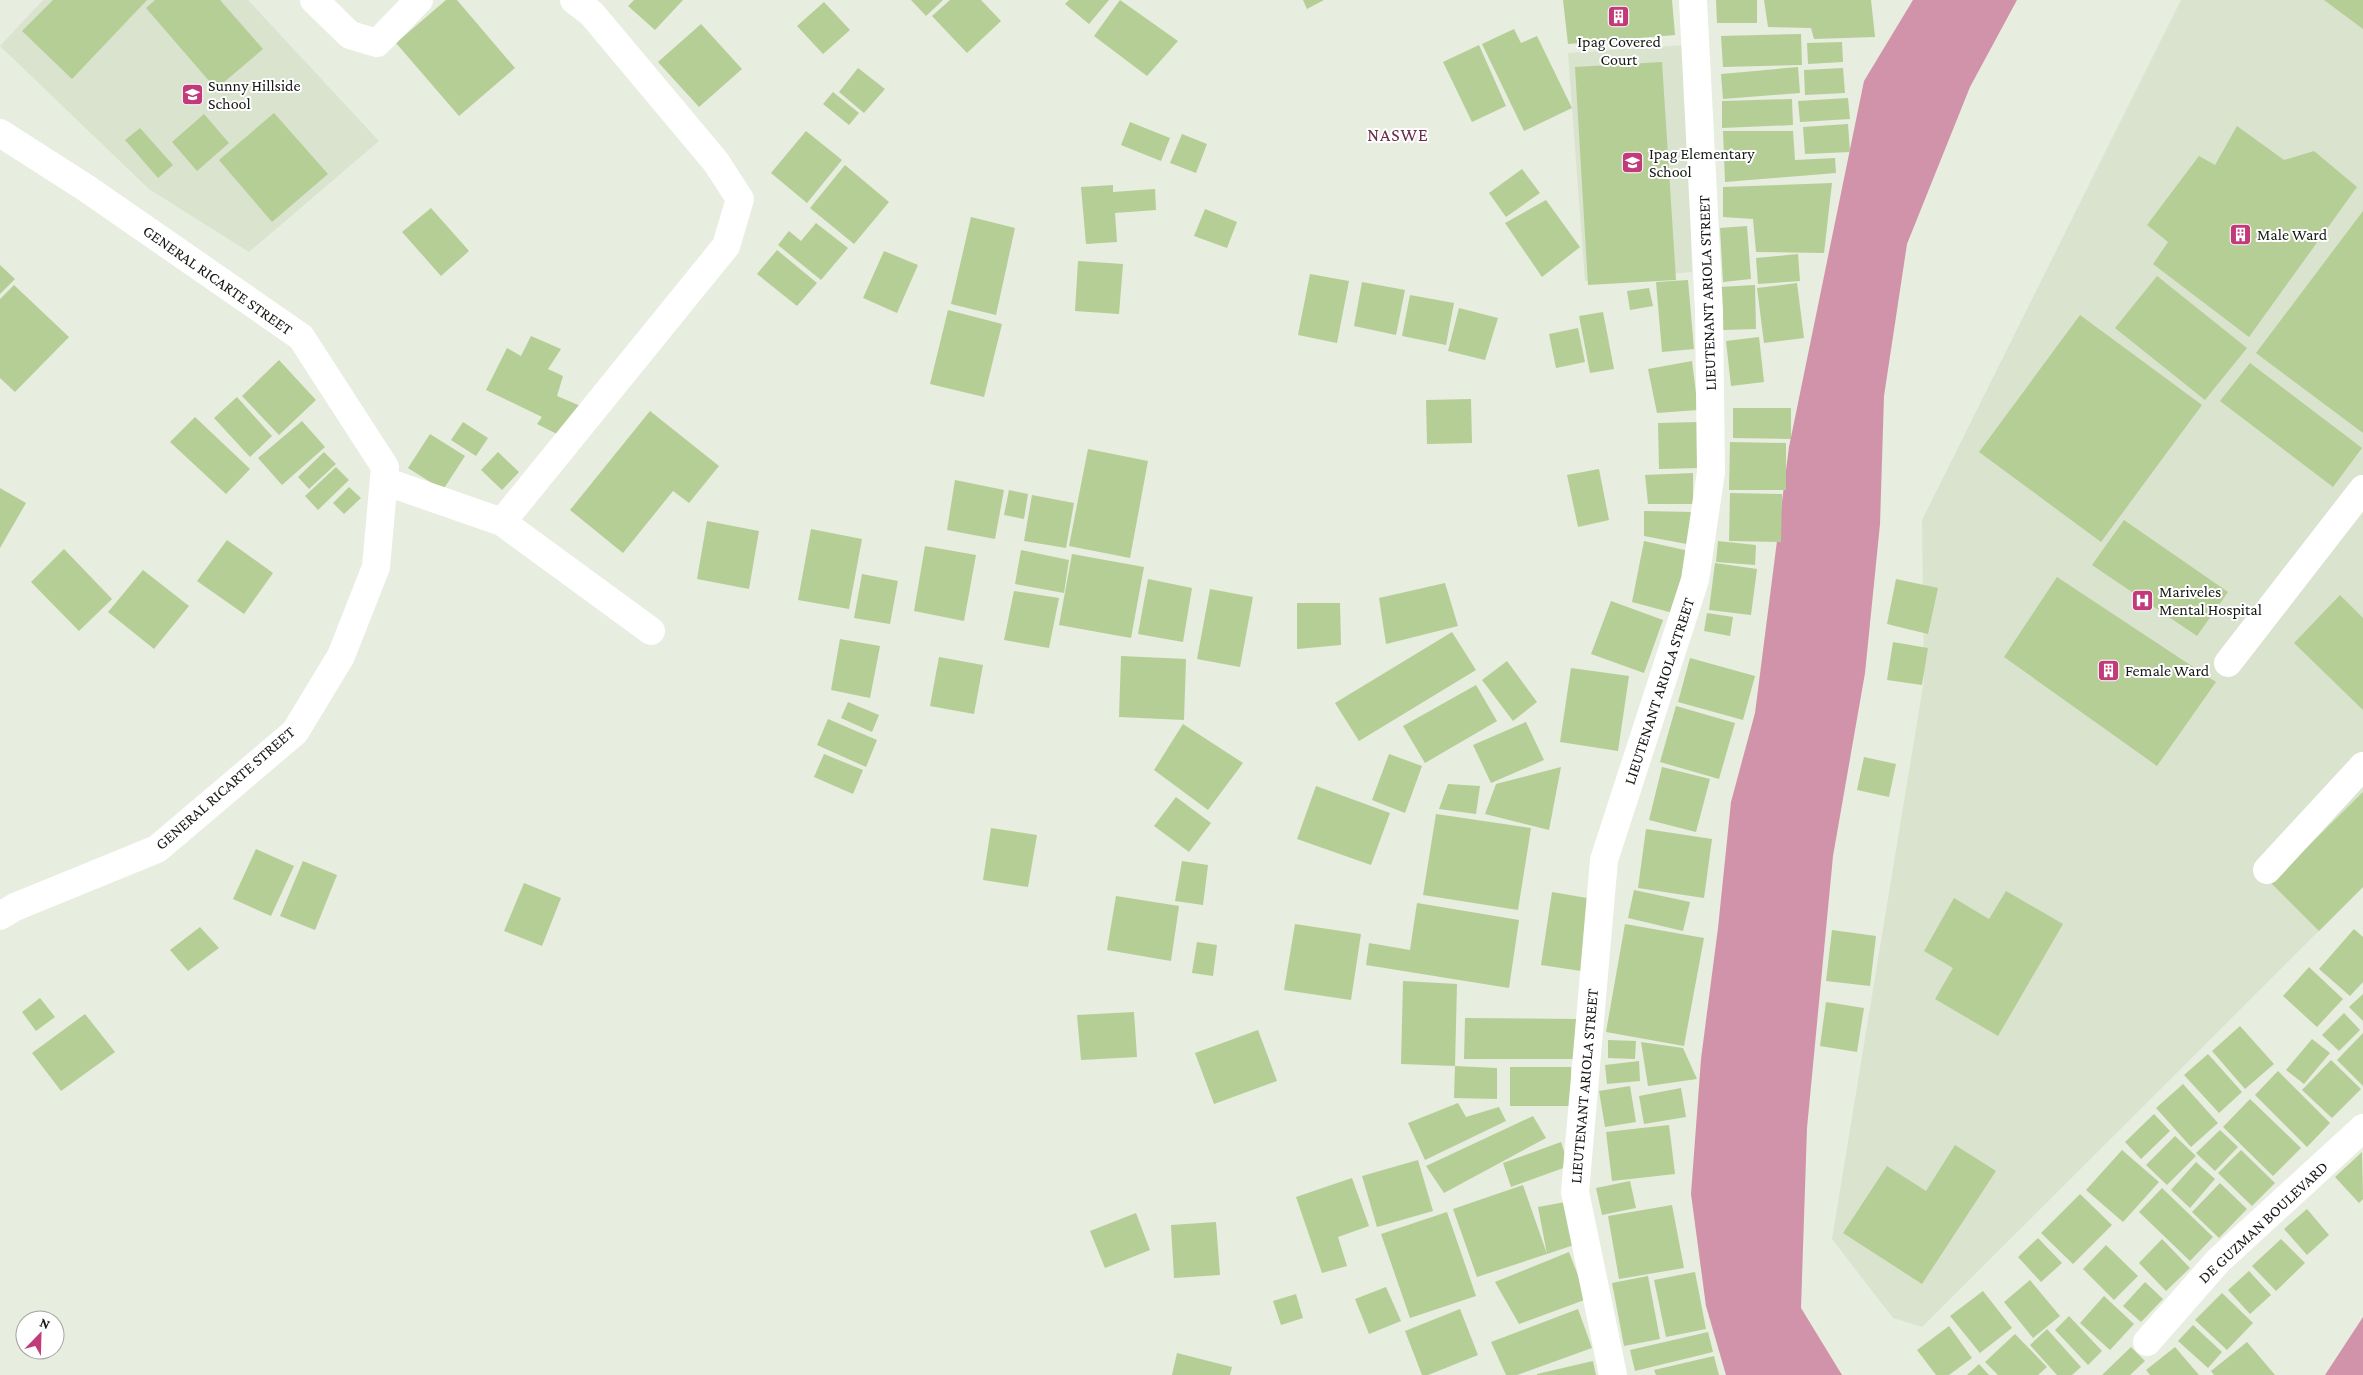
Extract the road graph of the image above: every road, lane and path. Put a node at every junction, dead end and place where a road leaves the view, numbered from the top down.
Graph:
1 (314, 0) edge
2 (419, 0) edge
3 (574, 0) edge
4 (1693, 0) edge
5 (0, 134) edge
6 (384, 481) junction
7 (2363, 489) edge
8 (502, 522) junction
9 (651, 631) dead end
10 (2228, 663) dead end
11 (2363, 766) edge
12 (2267, 870) dead end
13 (0, 916) edge
14 (2363, 1128) edge
15 (2147, 1342) dead end
16 (1612, 1375) edge

1 - 2 street
3 - 8 street
4 - 16 street, LIEUTENANT ARIOLA STREET
5 - 6 street, GENERAL RICARTE STREET
6 - 8 street
6 - 13 street, GENERAL RICARTE STREET
7 - 10 street
8 - 9 street
11 - 12 street
14 - 15 street, DE GUZMAN BOULEVARD

